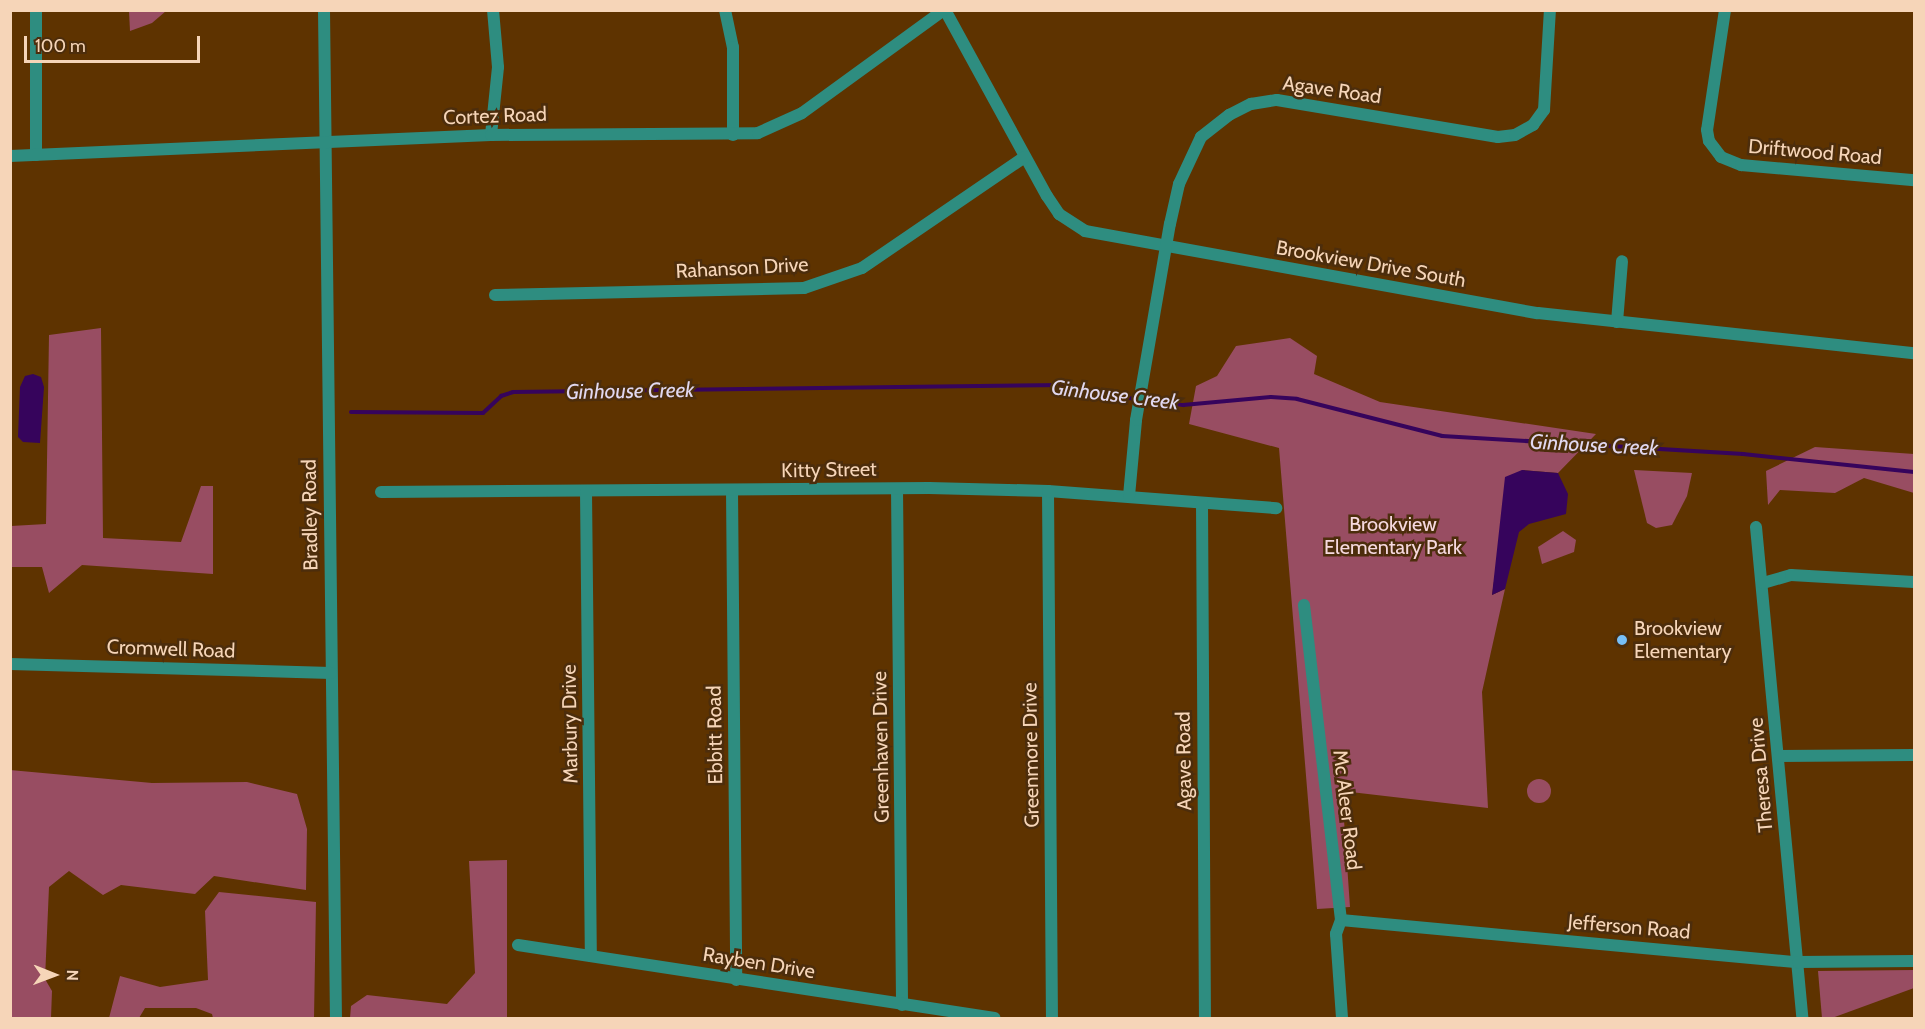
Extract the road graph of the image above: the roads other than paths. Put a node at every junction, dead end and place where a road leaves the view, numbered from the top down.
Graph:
1 (36, 10) edge
2 (324, 10) edge
3 (493, 10) edge
4 (724, 10) edge
5 (945, 10) edge
6 (1550, 10) edge
7 (1725, 10) edge
8 (491, 135) junction
9 (733, 135) junction
10 (325, 143) junction
11 (36, 155) junction
12 (10, 156) edge
13 (1025, 157) junction
14 (1914, 180) edge
15 (1167, 248) junction
16 (1622, 261) dead end
17 (495, 295) dead end
18 (1617, 322) junction
19 (1914, 353) edge
20 (897, 489) junction
21 (732, 490) junction
22 (1048, 491) junction
23 (381, 492) dead end
24 (586, 492) junction
25 (1129, 496) junction
26 (1202, 503) junction
27 (1276, 508) dead end
28 (1756, 528) dead end
29 (1914, 582) edge
30 (1763, 583) junction
31 (1304, 605) dead end
32 (10, 664) edge
33 (331, 672) junction
34 (1779, 756) junction
35 (1914, 756) edge
36 (1341, 920) junction
37 (518, 945) dead end
38 (591, 956) junction
39 (1914, 961) edge
40 (1798, 962) junction
41 (736, 980) junction
42 (902, 1005) junction
43 (336, 1018) edge
44 (994, 1018) edge
45 (1052, 1018) edge
46 (1205, 1018) edge
47 (1342, 1018) edge
48 (1802, 1018) edge

1 - 11 street
2 - 10 street, Bradley Road
3 - 8 street
4 - 9 street
5 - 9 street, Cortez Road
5 - 13 street, Brookview Drive South
6 - 15 street, Agave Road
7 - 14 street, Driftwood Road
8 - 9 street, Cortez Road
8 - 10 street, Cortez Road
10 - 11 street, Cortez Road
10 - 33 street, Bradley Road
11 - 12 street, Cortez Road
13 - 15 street, Brookview Drive South
13 - 17 street, Rahanson Drive
15 - 18 street, Brookview Drive South
15 - 25 street, Agave Road
16 - 18 street
18 - 19 street, Brookview Drive South
20 - 21 street, Kitty Street
20 - 22 street, Kitty Street
20 - 42 street, Greenhaven Drive
21 - 24 street, Kitty Street
21 - 41 street, Ebbitt Road
22 - 25 street, Kitty Street
22 - 45 street, Greenmore Drive
23 - 24 street, Kitty Street
24 - 38 street, Marbury Drive
25 - 26 street, Kitty Street
26 - 27 street, Kitty Street
26 - 46 street, Agave Road
28 - 30 street, Theresa Drive
29 - 30 street
30 - 34 street, Theresa Drive
31 - 36 street, Mc Aleer Road
32 - 33 street, Cromwell Road
33 - 43 street, Bradley Road
34 - 35 street
34 - 40 street, Theresa Drive
36 - 40 street, Jefferson Road
36 - 47 street, Mc Aleer Road
37 - 38 street, Rayben Drive
38 - 41 street, Rayben Drive
39 - 40 street, Jefferson Road
40 - 48 street, Theresa Drive
41 - 42 street, Rayben Drive
42 - 44 street, Rayben Drive

